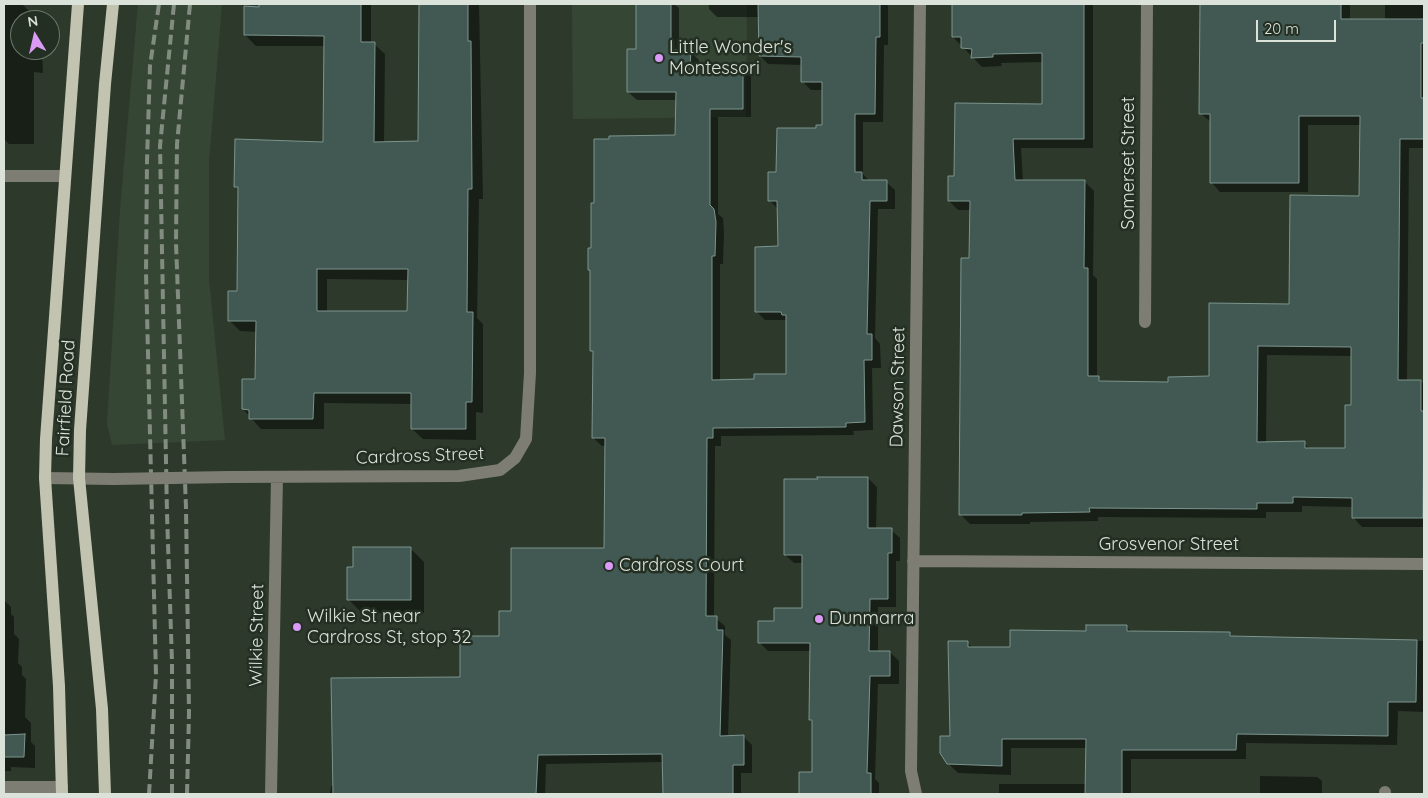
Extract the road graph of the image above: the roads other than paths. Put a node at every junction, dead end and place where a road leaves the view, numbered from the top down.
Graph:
1 (78, 4) edge
2 (113, 4) edge
3 (530, 4) edge
4 (920, 4) edge
5 (1147, 4) edge
6 (4, 176) edge
7 (65, 176) junction
8 (1145, 322) dead end
9 (277, 477) junction
10 (45, 478) junction
11 (79, 478) junction
12 (914, 560) junction
13 (1424, 564) edge
14 (4, 787) edge
15 (62, 791) edge
16 (105, 794) edge
17 (272, 794) edge
18 (916, 794) edge

1 - 7 main road, Fairfield Road
2 - 11 main road, Fairfield Road
3 - 9 street, Cardross Street
4 - 12 street, Dawson Street
5 - 8 street, Somerset Street
6 - 7 street
7 - 10 main road, Fairfield Road
9 - 11 street, Cardross Street, bridge
9 - 17 street, Wilkie Street
10 - 11 street, Cardross Street
10 - 15 main road, Fairfield Road
11 - 16 main road, Fairfield Road
12 - 13 street, Grosvenor Street
12 - 18 street, Dawson Street
14 - 15 street

